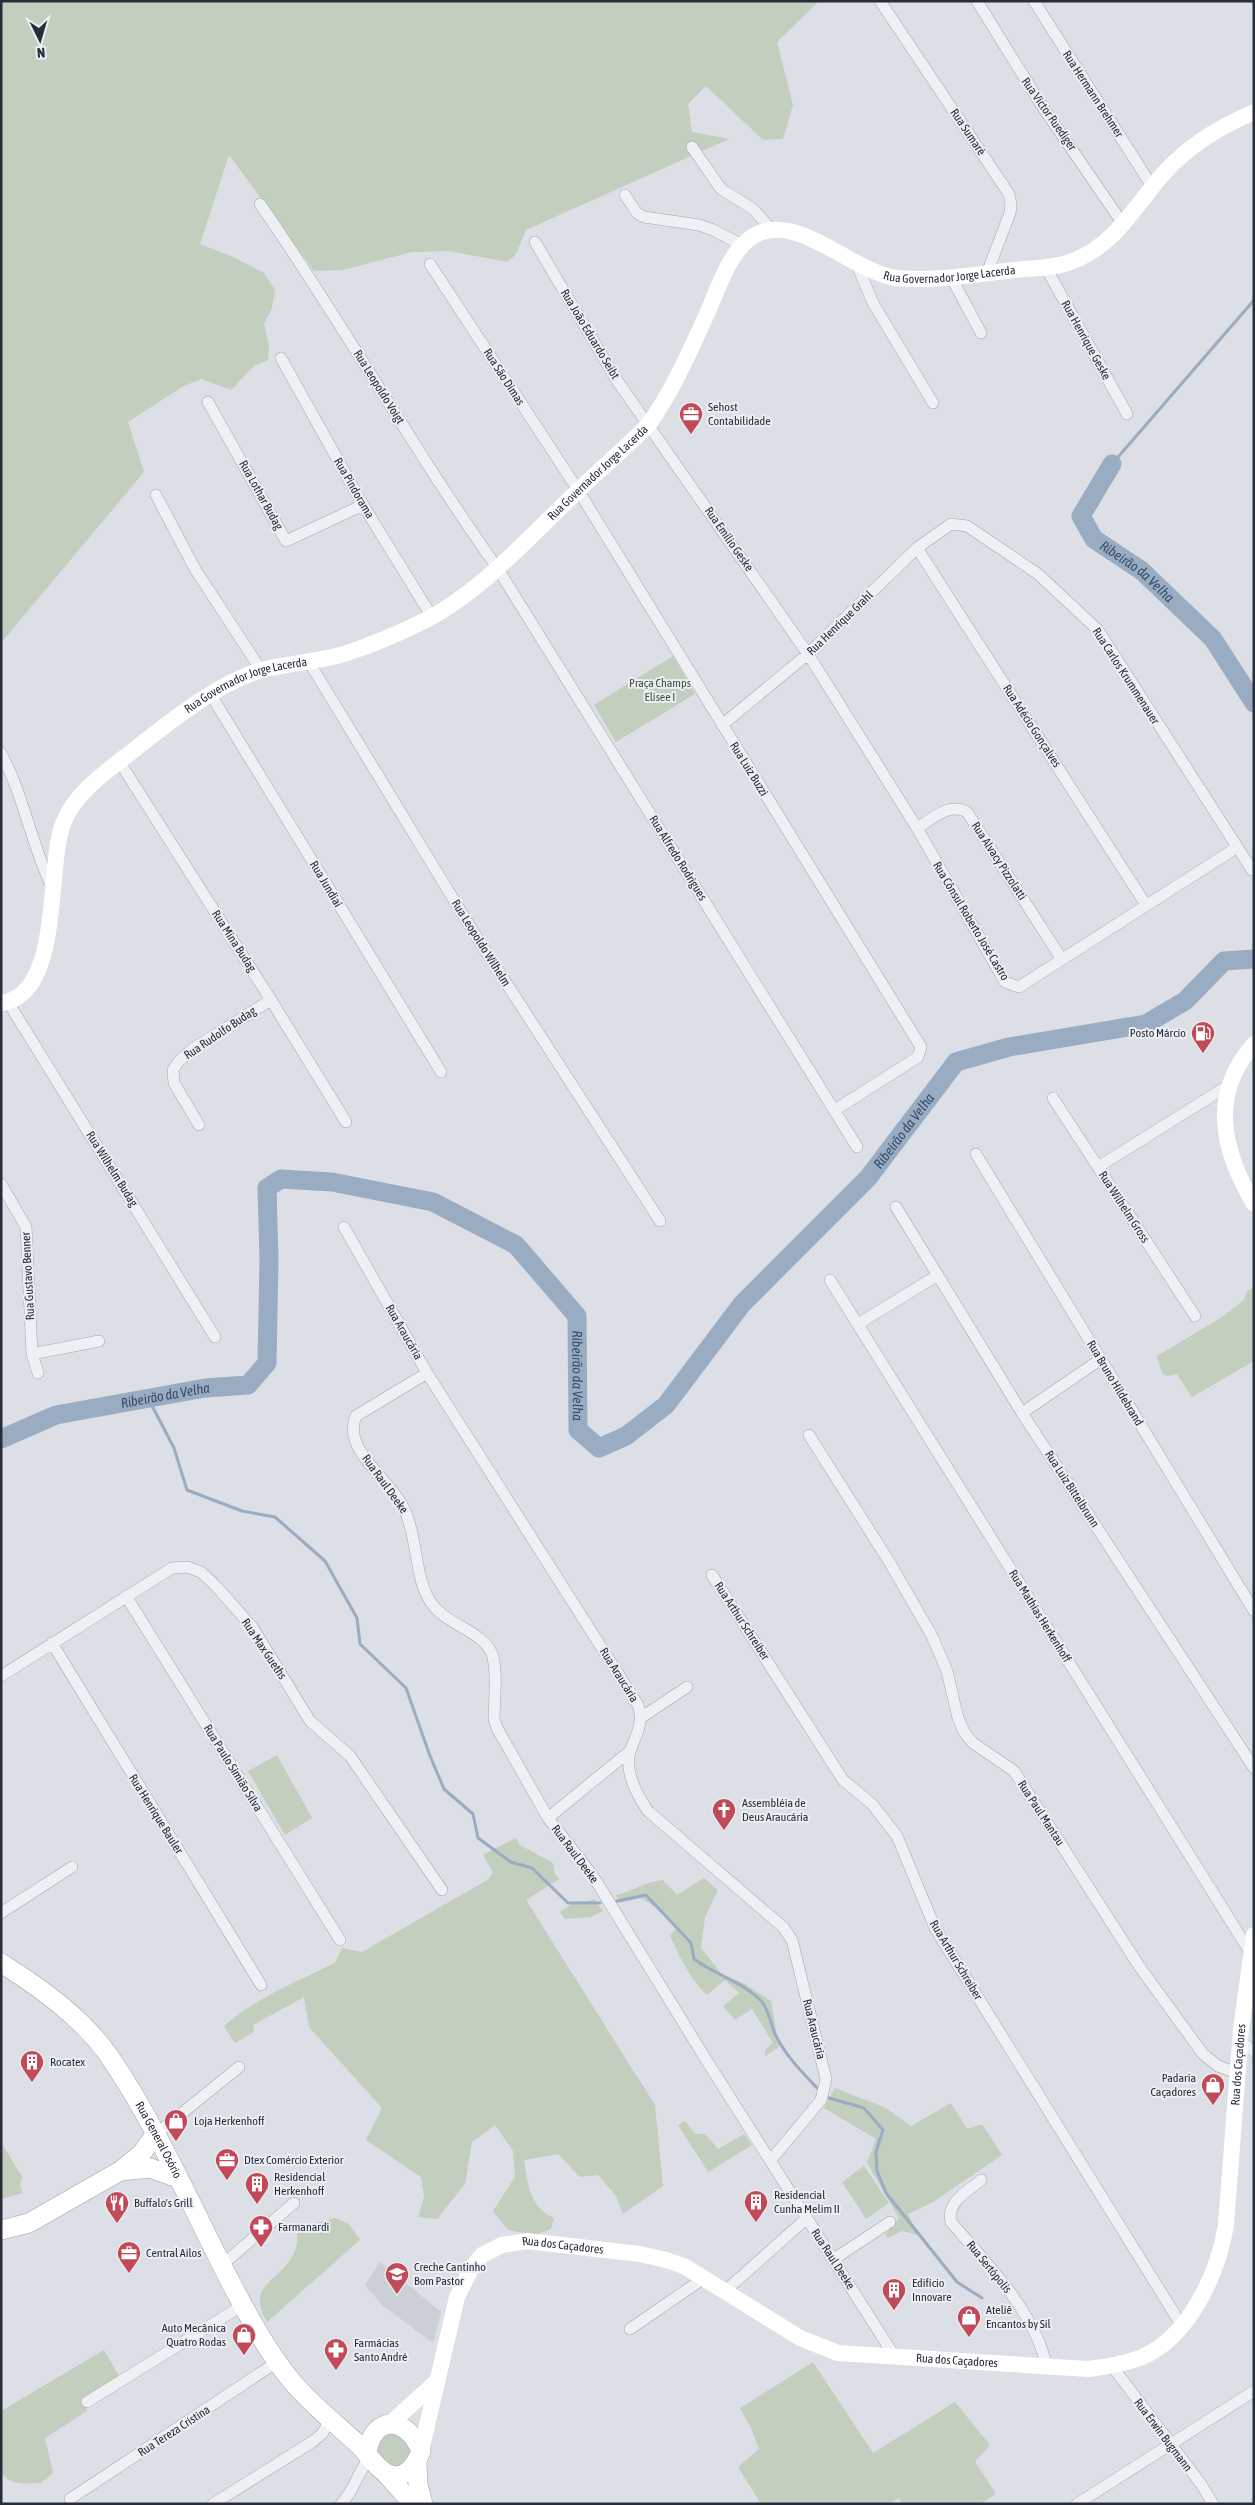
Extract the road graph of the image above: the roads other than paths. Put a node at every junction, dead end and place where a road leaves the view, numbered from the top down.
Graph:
1 (880, 1) edge
2 (977, 1) edge
3 (1034, 1) edge
4 (1254, 112) edge
5 (692, 147) dead end
6 (1153, 188) junction
7 (625, 195) dead end
8 (260, 204) dead end
9 (1124, 224) junction
10 (772, 230) junction
11 (535, 242) dead end
12 (742, 246) junction
13 (430, 264) dead end
14 (857, 264) junction
15 (1045, 266) junction
16 (987, 273) junction
17 (950, 277) junction
18 (981, 333) dead end
19 (281, 358) dead end
20 (208, 402) dead end
21 (933, 403) dead end
22 (1127, 414) dead end
23 (649, 424) junction
24 (578, 490) junction
25 (156, 495) dead end
26 (363, 505) junction
27 (958, 523) joint
28 (918, 548) junction
29 (498, 569) junction
30 (432, 617) junction
31 (808, 654) junction
32 (309, 662) junction
33 (261, 670) junction
34 (211, 696) junction
35 (722, 726) junction
36 (1, 754) edge
37 (119, 761) junction
38 (916, 828) junction
39 (1236, 848) junction
40 (1252, 870) dead end
41 (52, 887) junction
42 (1146, 904) junction
43 (1062, 958) junction
44 (271, 1000) junction
45 (4, 1002) edge
46 (1254, 1044) edge
47 (441, 1072) dead end
48 (1229, 1085) junction
49 (1053, 1098) dead end
50 (835, 1110) junction
51 (346, 1122) dead end
52 (199, 1125) dead end
53 (857, 1147) dead end
54 (976, 1154) dead end
55 (1098, 1167) junction
56 (1, 1184) edge
57 (1254, 1204) edge
58 (896, 1207) dead end
59 (660, 1220) dead end
60 (344, 1226) dead end
61 (938, 1275) junction
62 (830, 1280) dead end
63 (1195, 1316) dead end
64 (858, 1324) junction
65 (215, 1337) dead end
66 (99, 1341) dead end
67 (32, 1354) junction
68 (1101, 1358) junction
69 (427, 1373) junction
70 (38, 1374) dead end
71 (1022, 1413) junction
72 (809, 1435) dead end
73 (712, 1574) dead end
74 (126, 1596) junction
75 (1254, 1611) edge
76 (52, 1644) junction
77 (1, 1676) edge
78 (687, 1687) dead end
79 (642, 1717) junction
80 (630, 1751) junction
81 (1254, 1768) edge
82 (548, 1818) junction
83 (72, 1867) dead end
84 (442, 1890) dead end
85 (1, 1913) edge
86 (1254, 1934) edge
87 (340, 1940) dead end
88 (1250, 1952) junction
89 (2, 1963) edge
90 (261, 1984) dead end
91 (1240, 2042) junction
92 (1254, 2051) edge
93 (239, 2067) dead end
94 (1238, 2073) junction
95 (155, 2135) junction
96 (771, 2160) junction
97 (120, 2171) junction
98 (178, 2178) junction
99 (981, 2180) dead end
100 (294, 2204) dead end
101 (807, 2218) junction
102 (1, 2222) edge
103 (890, 2222) dead end
104 (29, 2223) junction
105 (1, 2230) edge
106 (834, 2259) junction
107 (222, 2265) junction
108 (704, 2278) junction
109 (725, 2291) junction
110 (243, 2305) junction
111 (1182, 2326) junction
112 (630, 2328) dead end
113 (896, 2357) junction
114 (277, 2362) junction
115 (1046, 2366) junction
116 (1112, 2366) junction
117 (436, 2383) junction
118 (1254, 2391) edge
119 (87, 2402) dead end
120 (330, 2420) junction
121 (384, 2426) junction
122 (1170, 2443) junction
123 (368, 2455) junction
124 (419, 2457) junction
125 (386, 2474) junction
126 (70, 2498) dead end
127 (213, 2504) edge
128 (341, 2504) edge
129 (413, 2504) edge
130 (423, 2504) edge
131 (1077, 2504) edge
132 (1213, 2504) edge

1 - 16 street, Rua Sumaré
2 - 9 street, Rua Victor Ruediger
3 - 6 street, Rua Hermann Brehmer
4 - 6 main road, Rua Governador Jorge Lacerda
5 - 10 street
6 - 9 main road, Rua Governador Jorge Lacerda
7 - 12 street
8 - 29 street, Rua Leopoldo Voigt
9 - 15 main road, Rua Governador Jorge Lacerda
10 - 12 main road, Rua Governador Jorge Lacerda
10 - 14 main road, Rua Governador Jorge Lacerda
11 - 23 street, Rua João Eduardo Seibt
12 - 23 main road, Rua Governador Jorge Lacerda
13 - 24 street, Rua São Dimas
14 - 17 main road, Rua Governador Jorge Lacerda
14 - 21 street
15 - 16 main road, Rua Governador Jorge Lacerda
15 - 22 street, Rua Henrique Geske
16 - 17 main road, Rua Governador Jorge Lacerda
17 - 18 street
19 - 26 street, Rua Pindorama
20 - 26 street, Rua Lothar Budag
23 - 24 main road, Rua Governador Jorge Lacerda
23 - 31 street, Rua Emílio Geske
24 - 29 main road, Rua Governador Jorge Lacerda
24 - 35 street, Rua Luiz Buzzi
25 - 33 street
26 - 30 street, Rua Pindorama
27 - 28 street, Rua Henrique Grahl
27 - 39 street, Rua Carlos Krummenauer
28 - 31 street, Rua Henrique Grahl
28 - 42 street, Rua Adécio Gonçalves
29 - 30 main road, Rua Governador Jorge Lacerda
29 - 50 street, Rua Alfredo Rodrigues
30 - 32 main road, Rua Governador Jorge Lacerda
31 - 35 street, Rua Henrique Grahl
31 - 38 street, Rua Cônsul Roberto José Castro
32 - 33 main road, Rua Governador Jorge Lacerda
32 - 59 street, Rua Leopoldo Wilhelm
33 - 34 main road, Rua Governador Jorge Lacerda
34 - 37 main road, Rua Governador Jorge Lacerda
34 - 47 street, Rua Jundiaí
35 - 50 street, Rua Luiz Buzzi
36 - 41 street
37 - 41 main road, Rua Governador Jorge Lacerda
37 - 44 street, Rua Mina Budag
38 - 43 street, Rua Alvacy Pizzolatti
38 - 43 street, Rua Cônsul Roberto José Castro
39 - 40 street, Rua Carlos Krummenauer
39 - 42 street, Rua Cônsul Roberto José Castro
41 - 45 main road, Rua Governador Jorge Lacerda
42 - 43 street, Rua Cônsul Roberto José Castro
44 - 51 street, Rua Mina Budag
44 - 52 street, Rua Rudolfo Budag
45 - 65 street, Rua Wilhelm Budag
46 - 48 main road
48 - 55 street
48 - 57 main road
49 - 55 street, Rua Wilhelm Gross
50 - 53 street, Rua Alfredo Rodrigues
54 - 68 street, Rua Bruno Hildebrand
55 - 63 street, Rua Wilhelm Gross
56 - 67 street, Rua Gustavo Benner
58 - 61 street, Rua Luiz Bittelbrunn
60 - 69 street, Rua Araucária
61 - 64 street
61 - 71 street, Rua Luiz Bittelbrunn
62 - 64 street, Rua Mathias Herkenhoff
64 - 88 street, Rua Mathias Herkenhoff
66 - 67 street
67 - 70 street, Rua Gustavo Benner
68 - 71 street
68 - 75 street, Rua Bruno Hildebrand
69 - 79 street, Rua Araucária
69 - 82 street, Rua Raul Deeke
71 - 81 street, Rua Luiz Bittelbrunn
72 - 94 street, Rua Paul Mantau
73 - 111 street, Rua Arthur Schreiber
74 - 76 street, Rua Max Gueths
74 - 84 street, Rua Max Gueths
74 - 87 street, Rua Paulo Simião Silva
76 - 77 street, Rua Max Gueths
76 - 90 street, Rua Henrique Bauler
78 - 79 street
79 - 80 street, Rua Araucária
80 - 82 street
80 - 96 street, Rua Araucária
82 - 96 street, Rua Raul Deeke
83 - 85 street
86 - 88 main road, Rua dos Caçadores
88 - 91 main road, Rua dos Caçadores
89 - 95 main road, Rua General Osório
91 - 92 street
91 - 94 main road, Rua dos Caçadores
93 - 95 street
94 - 111 main road, Rua dos Caçadores
95 - 97 main road
95 - 98 main road, Rua General Osório
96 - 101 street, Rua Raul Deeke
97 - 98 main road
97 - 104 main road
98 - 107 main road, Rua General Osório
99 - 115 street, Rua Sertópolis
100 - 107 street
101 - 106 street, Rua Raul Deeke
101 - 109 street
102 - 104 main road
103 - 106 street
104 - 105 main road
106 - 113 street, Rua Raul Deeke
107 - 110 main road, Rua General Osório
108 - 109 main road, Rua dos Caçadores
108 - 112 street
108 - 117 main road, Rua dos Caçadores
109 - 113 main road, Rua dos Caçadores
110 - 114 main road, Rua General Osório
110 - 119 street
111 - 116 main road, Rua dos Caçadores
113 - 115 main road, Rua dos Caçadores
114 - 120 main road, Rua General Osório
114 - 126 street, Rua Tereza Cristina
115 - 116 main road, Rua dos Caçadores
116 - 122 street, Rua Erwin Bugmann
117 - 121 main road
117 - 124 main road, Rua dos Caçadores
118 - 122 street
120 - 121 main road
120 - 123 main road, Rua General Osório
120 - 127 street
121 - 123 main road
121 - 124 main road
122 - 131 street
122 - 132 street, Rua Erwin Bugmann
123 - 125 main road
123 - 128 street
124 - 125 main road
124 - 130 main road
125 - 129 main road

